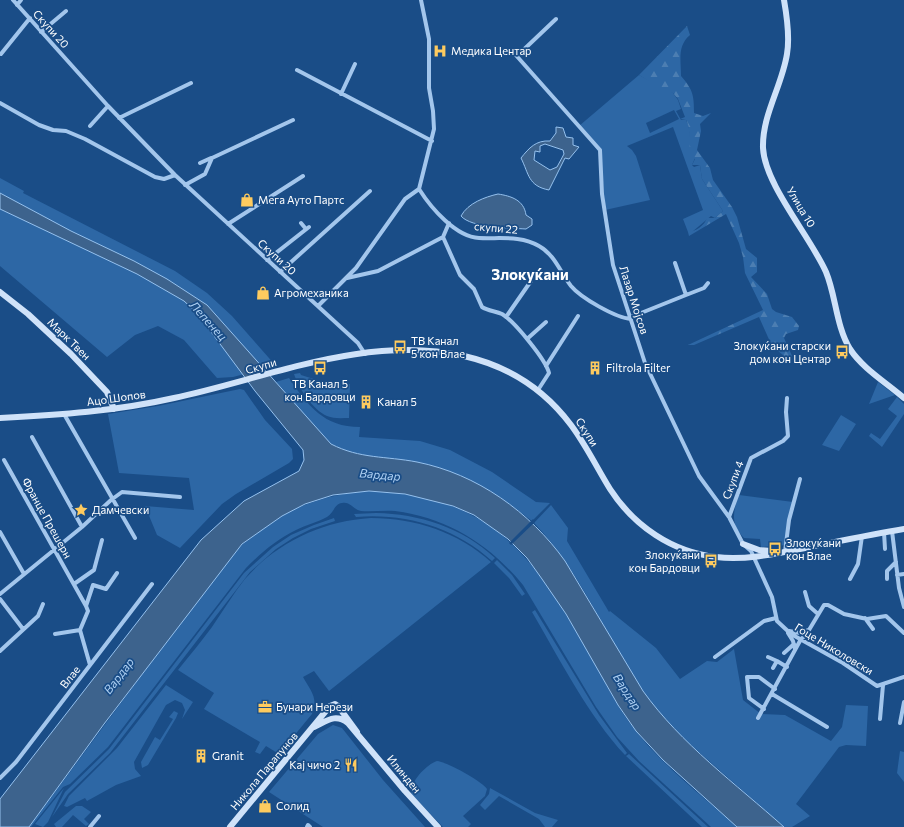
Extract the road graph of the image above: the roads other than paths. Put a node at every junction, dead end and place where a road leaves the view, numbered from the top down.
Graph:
1 (13, 0) edge
2 (21, 0) edge
3 (421, 0) edge
4 (784, 0) edge
5 (17, 5) junction
6 (66, 11) dead end
7 (30, 18) junction
8 (556, 19) dead end
9 (41, 32) junction
10 (1, 54) edge
11 (356, 64) dead end
12 (297, 70) dead end
13 (191, 83) dead end
14 (342, 94) junction
15 (0, 102) edge
16 (108, 106) junction
17 (119, 118) junction
18 (293, 120) dead end
19 (90, 126) dead end
20 (432, 141) junction
21 (212, 158) junction
22 (200, 163) dead end
23 (175, 176) junction
24 (303, 176) dead end
25 (185, 185) junction
26 (419, 189) junction
27 (370, 191) dead end
28 (301, 223) dead end
29 (228, 224) junction
30 (449, 224) junction
31 (443, 237) junction
32 (267, 260) junction
33 (675, 263) dead end
34 (280, 272) junction
35 (347, 278) junction
36 (531, 281) dead end
37 (708, 283) dead end
38 (0, 292) edge
39 (686, 295) junction
40 (318, 306) junction
41 (578, 316) dead end
42 (506, 317) junction
43 (631, 318) junction
44 (546, 322) dead end
45 (527, 339) junction
46 (365, 354) junction
47 (546, 366) junction
48 (232, 384) joint
49 (538, 390) junction
50 (787, 398) dead end
51 (904, 398) edge
52 (114, 409) junction
53 (64, 414) junction
54 (0, 418) edge
55 (32, 437) dead end
56 (4, 460) dead end
57 (800, 479) dead end
58 (180, 497) dead end
59 (111, 500) junction
60 (729, 517) junction
61 (82, 527) junction
62 (904, 529) edge
63 (892, 531) junction
64 (0, 532) edge
65 (884, 532) junction
66 (862, 536) junction
67 (134, 538) dead end
68 (102, 540) dead end
69 (743, 544) junction
70 (885, 549) dead end
71 (54, 550) junction
72 (783, 552) junction
73 (745, 557) junction
74 (753, 557) junction
75 (896, 562) junction
76 (117, 572) dead end
77 (24, 574) junction
78 (904, 574) edge
79 (897, 575) junction
80 (850, 579) dead end
81 (887, 579) dead end
82 (74, 584) junction
83 (152, 584) dead end
84 (805, 592) dead end
85 (0, 594) edge
86 (0, 599) edge
87 (44, 604) dead end
88 (86, 606) junction
89 (904, 607) edge
90 (818, 614) junction
91 (776, 618) junction
92 (865, 618) junction
93 (23, 629) junction
94 (810, 629) junction
95 (873, 629) dead end
96 (80, 630) junction
97 (785, 630) junction
98 (904, 633) edge
99 (55, 634) dead end
100 (801, 639) junction
101 (794, 644) junction
102 (795, 650) junction
103 (0, 651) edge
104 (784, 653) dead end
105 (715, 657) dead end
106 (768, 657) dead end
107 (777, 661) junction
108 (90, 665) junction
109 (787, 667) junction
110 (773, 668) dead end
111 (904, 677) edge
112 (883, 685) junction
113 (775, 689) junction
114 (772, 694) junction
115 (904, 702) edge
116 (764, 709) junction
117 (758, 718) dead end
118 (880, 719) dead end
119 (900, 723) dead end
120 (314, 727) junction
121 (828, 727) dead end
122 (357, 732) junction
123 (0, 778) edge
124 (99, 816) dead end
125 (90, 827) edge
126 (230, 827) edge
127 (307, 827) edge
128 (310, 827) edge
129 (438, 827) edge

1 - 5 street, Скупи 20
2 - 5 street
3 - 20 street
4 - 51 street, Улица 10
5 - 7 street, Скупи 20
6 - 9 street
7 - 9 street, Скупи 20
7 - 10 street
8 - 43 street, Лазар Мојсов
9 - 16 street, Скупи 20
11 - 14 street
12 - 14 street
13 - 17 street
14 - 20 street
15 - 23 street
16 - 17 street, Скупи 20
16 - 19 street
17 - 23 street, Скупи 20
18 - 21 street
20 - 26 street
21 - 22 street
21 - 25 street
23 - 25 street, Скупи 20
24 - 29 street
25 - 29 street, Скупи 20
26 - 30 street, скупи 22
26 - 35 street
27 - 34 street
28 - 32 street
29 - 32 street, Скупи 20
30 - 31 street
30 - 43 street, скупи 22
31 - 35 street
31 - 42 street
32 - 34 street, Скупи 20
33 - 39 street
34 - 40 street, Скупи 20
35 - 40 street
36 - 42 street
37 - 39 street
38 - 52 street, Марк Твен
39 - 43 street
40 - 46 street, Скупи 20
41 - 47 street
42 - 45 street
43 - 60 street, Лазар Мојсов
44 - 45 street
45 - 47 street
46 - 48 street, Скупи
46 - 49 street, Скупи
47 - 49 street
48 - 52 street, Ацо Шопов
49 - 73 street, Скупи
50 - 60 street, Cкупи 4
52 - 53 street, Ацо Шопов
53 - 54 street, Ацо Шопов
53 - 59 street
55 - 61 street
56 - 71 street, Франце Прешерн
57 - 72 street
58 - 59 street
59 - 61 street
59 - 67 street
60 - 69 street, Лазар Мојсов
61 - 71 street
62 - 63 street, Скупи
63 - 65 street, Скупи
63 - 75 street
64 - 77 street
65 - 66 street, Скупи
65 - 70 street
66 - 72 street, Скупи
66 - 80 street
68 - 82 street
69 - 72 street
69 - 73 street
69 - 74 street, Лазар Мојсов
71 - 77 street
71 - 82 street, Франце Прешерн
72 - 74 street, Скупи
73 - 74 street, Скупи
74 - 91 street, Гоце Николовски
75 - 79 street
75 - 81 street
76 - 88 street
77 - 85 street
78 - 79 street
79 - 89 street
82 - 88 street, Франце Прешерн
83 - 108 street, Влае
84 - 90 street
86 - 93 street
87 - 93 street
88 - 96 street
90 - 92 street
90 - 94 street
91 - 97 street, Гоце Николовски
91 - 105 street
92 - 95 street
92 - 98 street
93 - 103 street
94 - 97 street
94 - 100 street
96 - 99 street
96 - 108 street
97 - 100 street, Гоце Николовски
97 - 101 street
100 - 102 street
100 - 112 street, Гоце Николовски
101 - 102 street
101 - 104 street
102 - 109 street
106 - 107 street
107 - 109 street
107 - 110 street
108 - 123 street, Влае
109 - 113 street
111 - 112 street, Гоце Николовски
112 - 118 street, Гоце Николовски
113 - 114 street
113 - 116 street
114 - 116 street
114 - 121 street
115 - 119 street
116 - 117 street
120 - 122 street, Илинден
120 - 122 street, Илинден
120 - 126 street, Никола Парапунов
122 - 129 street, Илинден
124 - 125 street
127 - 128 street

